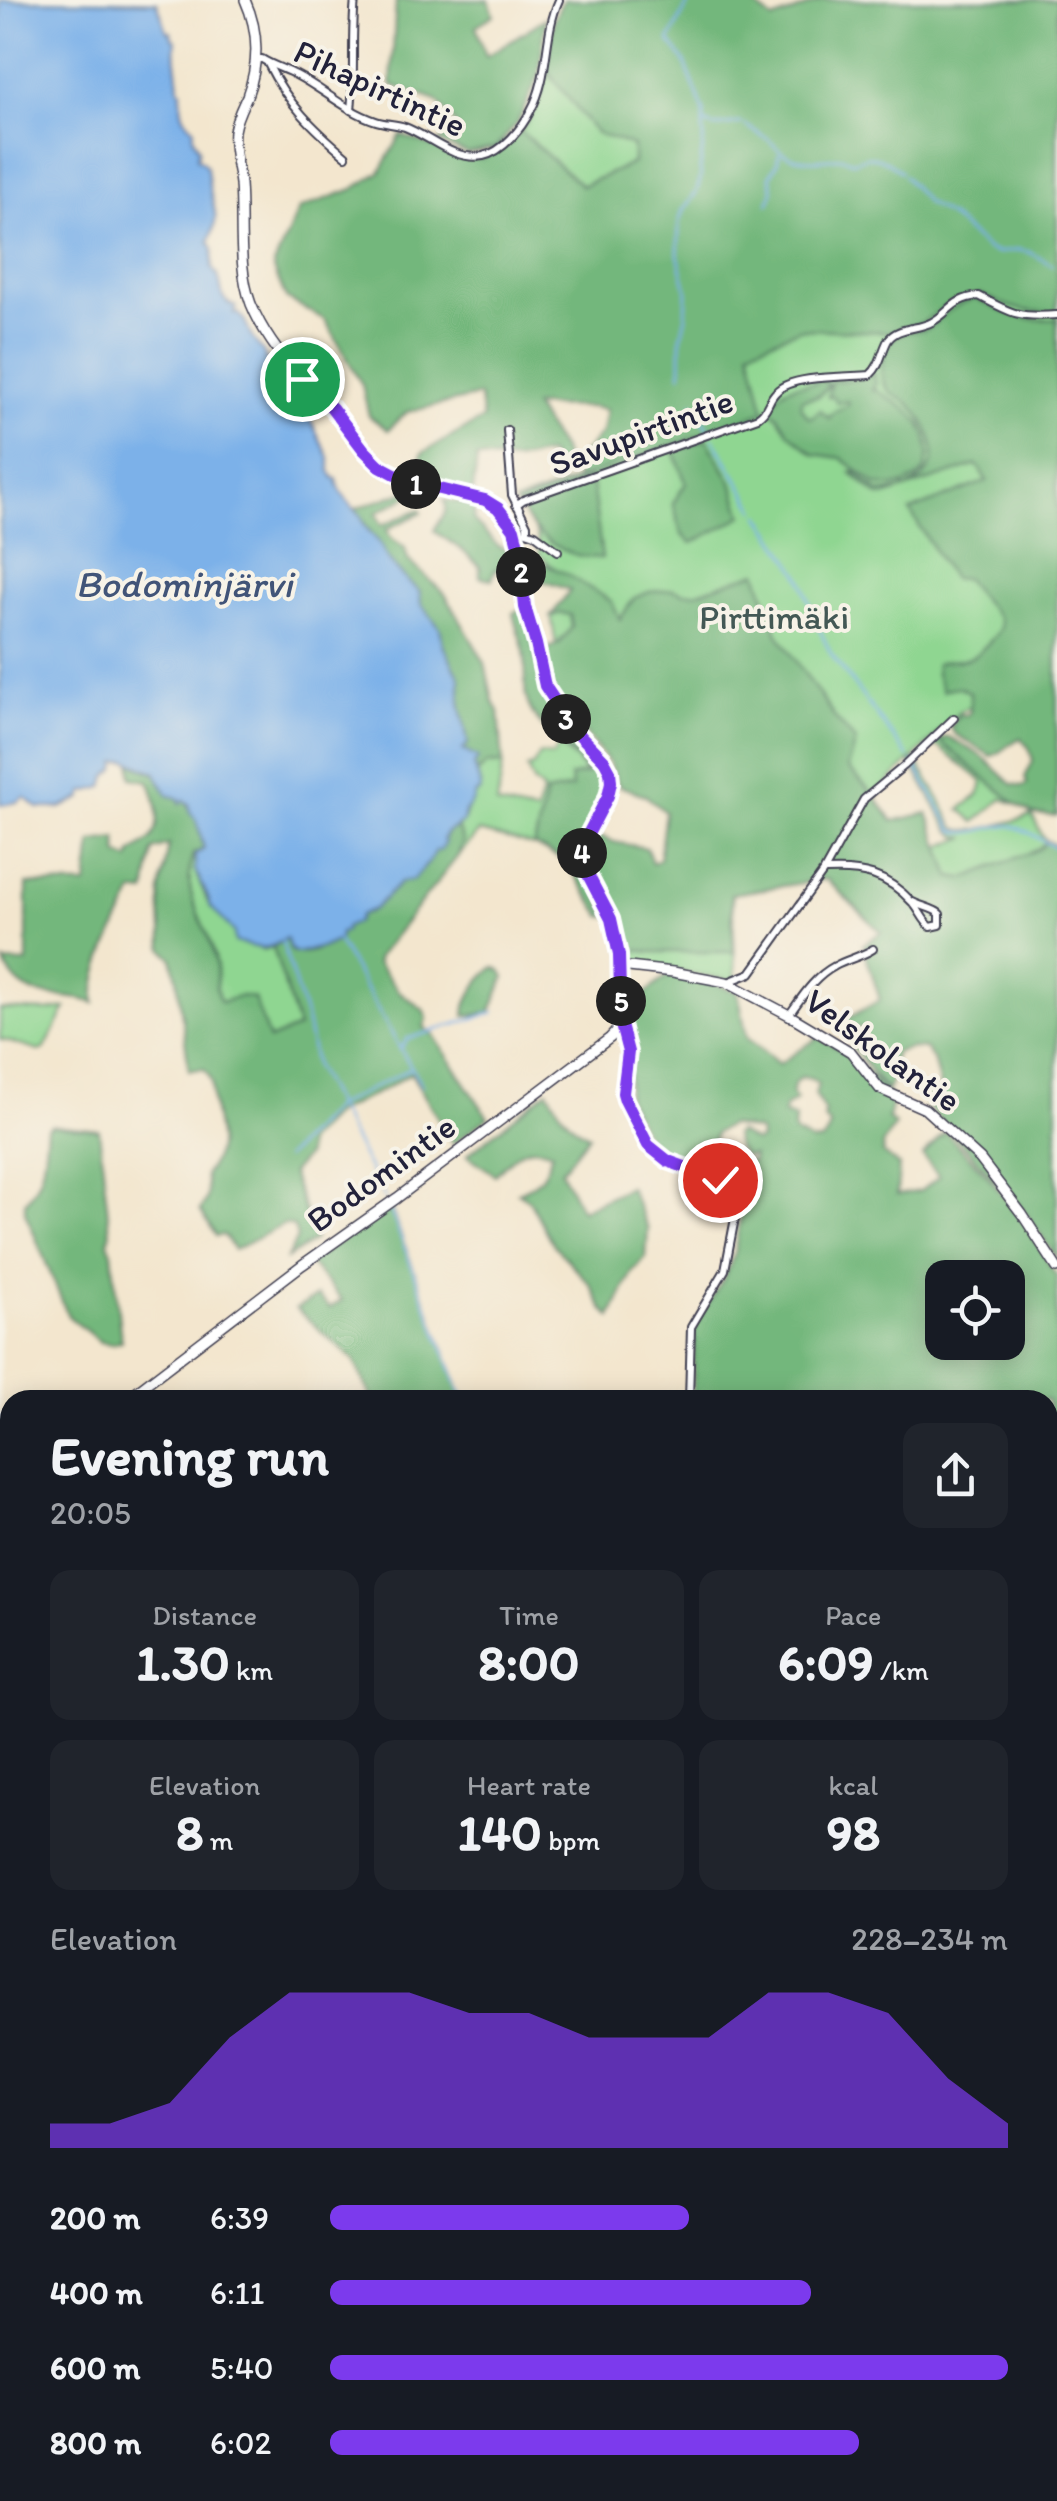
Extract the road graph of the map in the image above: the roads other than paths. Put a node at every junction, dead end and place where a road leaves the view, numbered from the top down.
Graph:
1 (245, 0) edge
2 (355, 0) edge
3 (558, 0) edge
4 (256, 59) junction
5 (268, 63) junction
6 (351, 110) junction
7 (346, 156) dead end
8 (1057, 315) edge
9 (508, 430) dead end
10 (516, 505) junction
11 (527, 531) junction
12 (515, 532) junction
13 (558, 551) dead end
14 (954, 718) dead end
15 (824, 872) junction
16 (913, 902) junction
17 (873, 949) dead end
18 (620, 966) junction
19 (726, 982) junction
20 (789, 1015) junction
21 (621, 1025) junction
22 (1057, 1266) edge
23 (138, 1390) edge
24 (690, 1390) edge

1 - 4 main road
2 - 6 street
3 - 6 street, Pihapirtintie
4 - 5 street, Pihapirtintie
4 - 12 main road
5 - 6 street, Pihapirtintie
5 - 7 street
8 - 10 street, Savupirtintie
9 - 10 street
10 - 11 street, Savupirtintie
11 - 12 street
11 - 13 street
12 - 18 main road
14 - 15 street
15 - 16 street
15 - 19 street
16 - 16 street
17 - 20 street
18 - 19 main road, Velskolantie
18 - 21 main road
19 - 20 main road, Velskolantie
20 - 22 main road, Velskolantie
21 - 23 main road, Bodomintie
21 - 24 street

